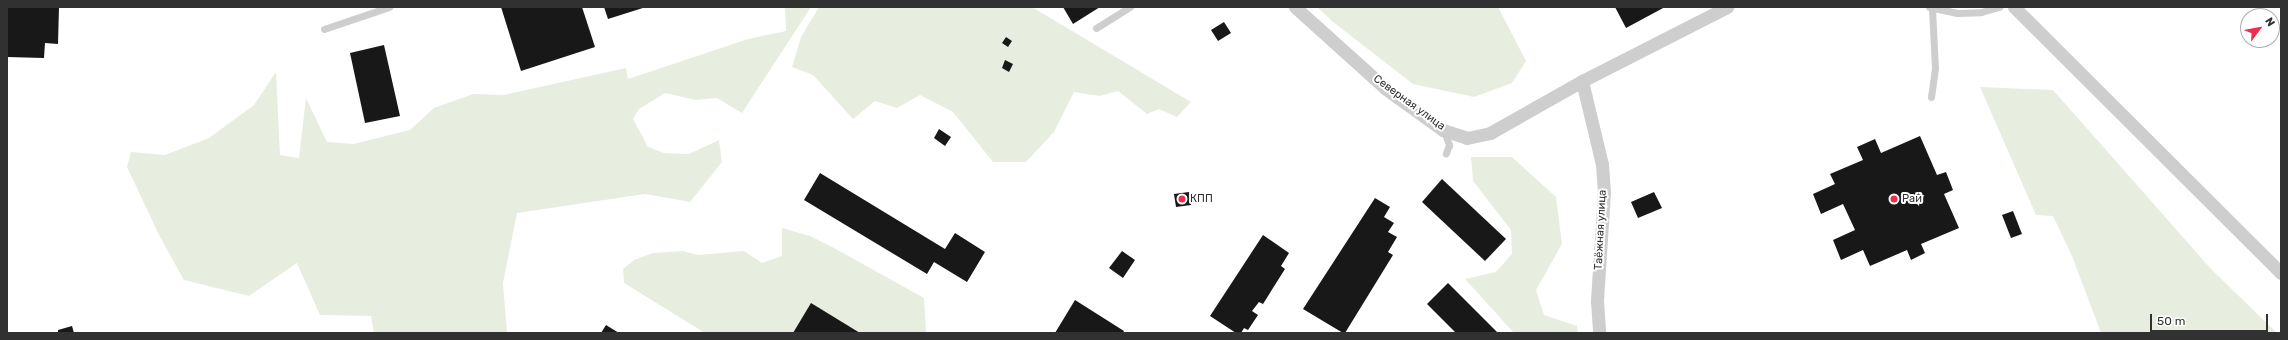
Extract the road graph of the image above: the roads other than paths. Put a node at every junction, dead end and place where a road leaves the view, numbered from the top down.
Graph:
1 (389, 7) edge
2 (1130, 7) edge
3 (1295, 7) edge
4 (1727, 7) edge
5 (1999, 7) edge
6 (2014, 7) edge
7 (1931, 8) edge
8 (1096, 28) dead end
9 (324, 29) dead end
10 (1582, 81) junction
11 (1931, 97) dead end
12 (1443, 130) junction
13 (1446, 153) dead end
14 (2281, 273) edge
15 (1599, 333) edge

1 - 9 lane
2 - 8 lane
3 - 12 street, Северная улица
4 - 10 street, Северная улица
5 - 7 lane
6 - 14 street
7 - 11 lane
10 - 12 street, Северная улица
10 - 15 street, Таёжная улица
12 - 13 lane

